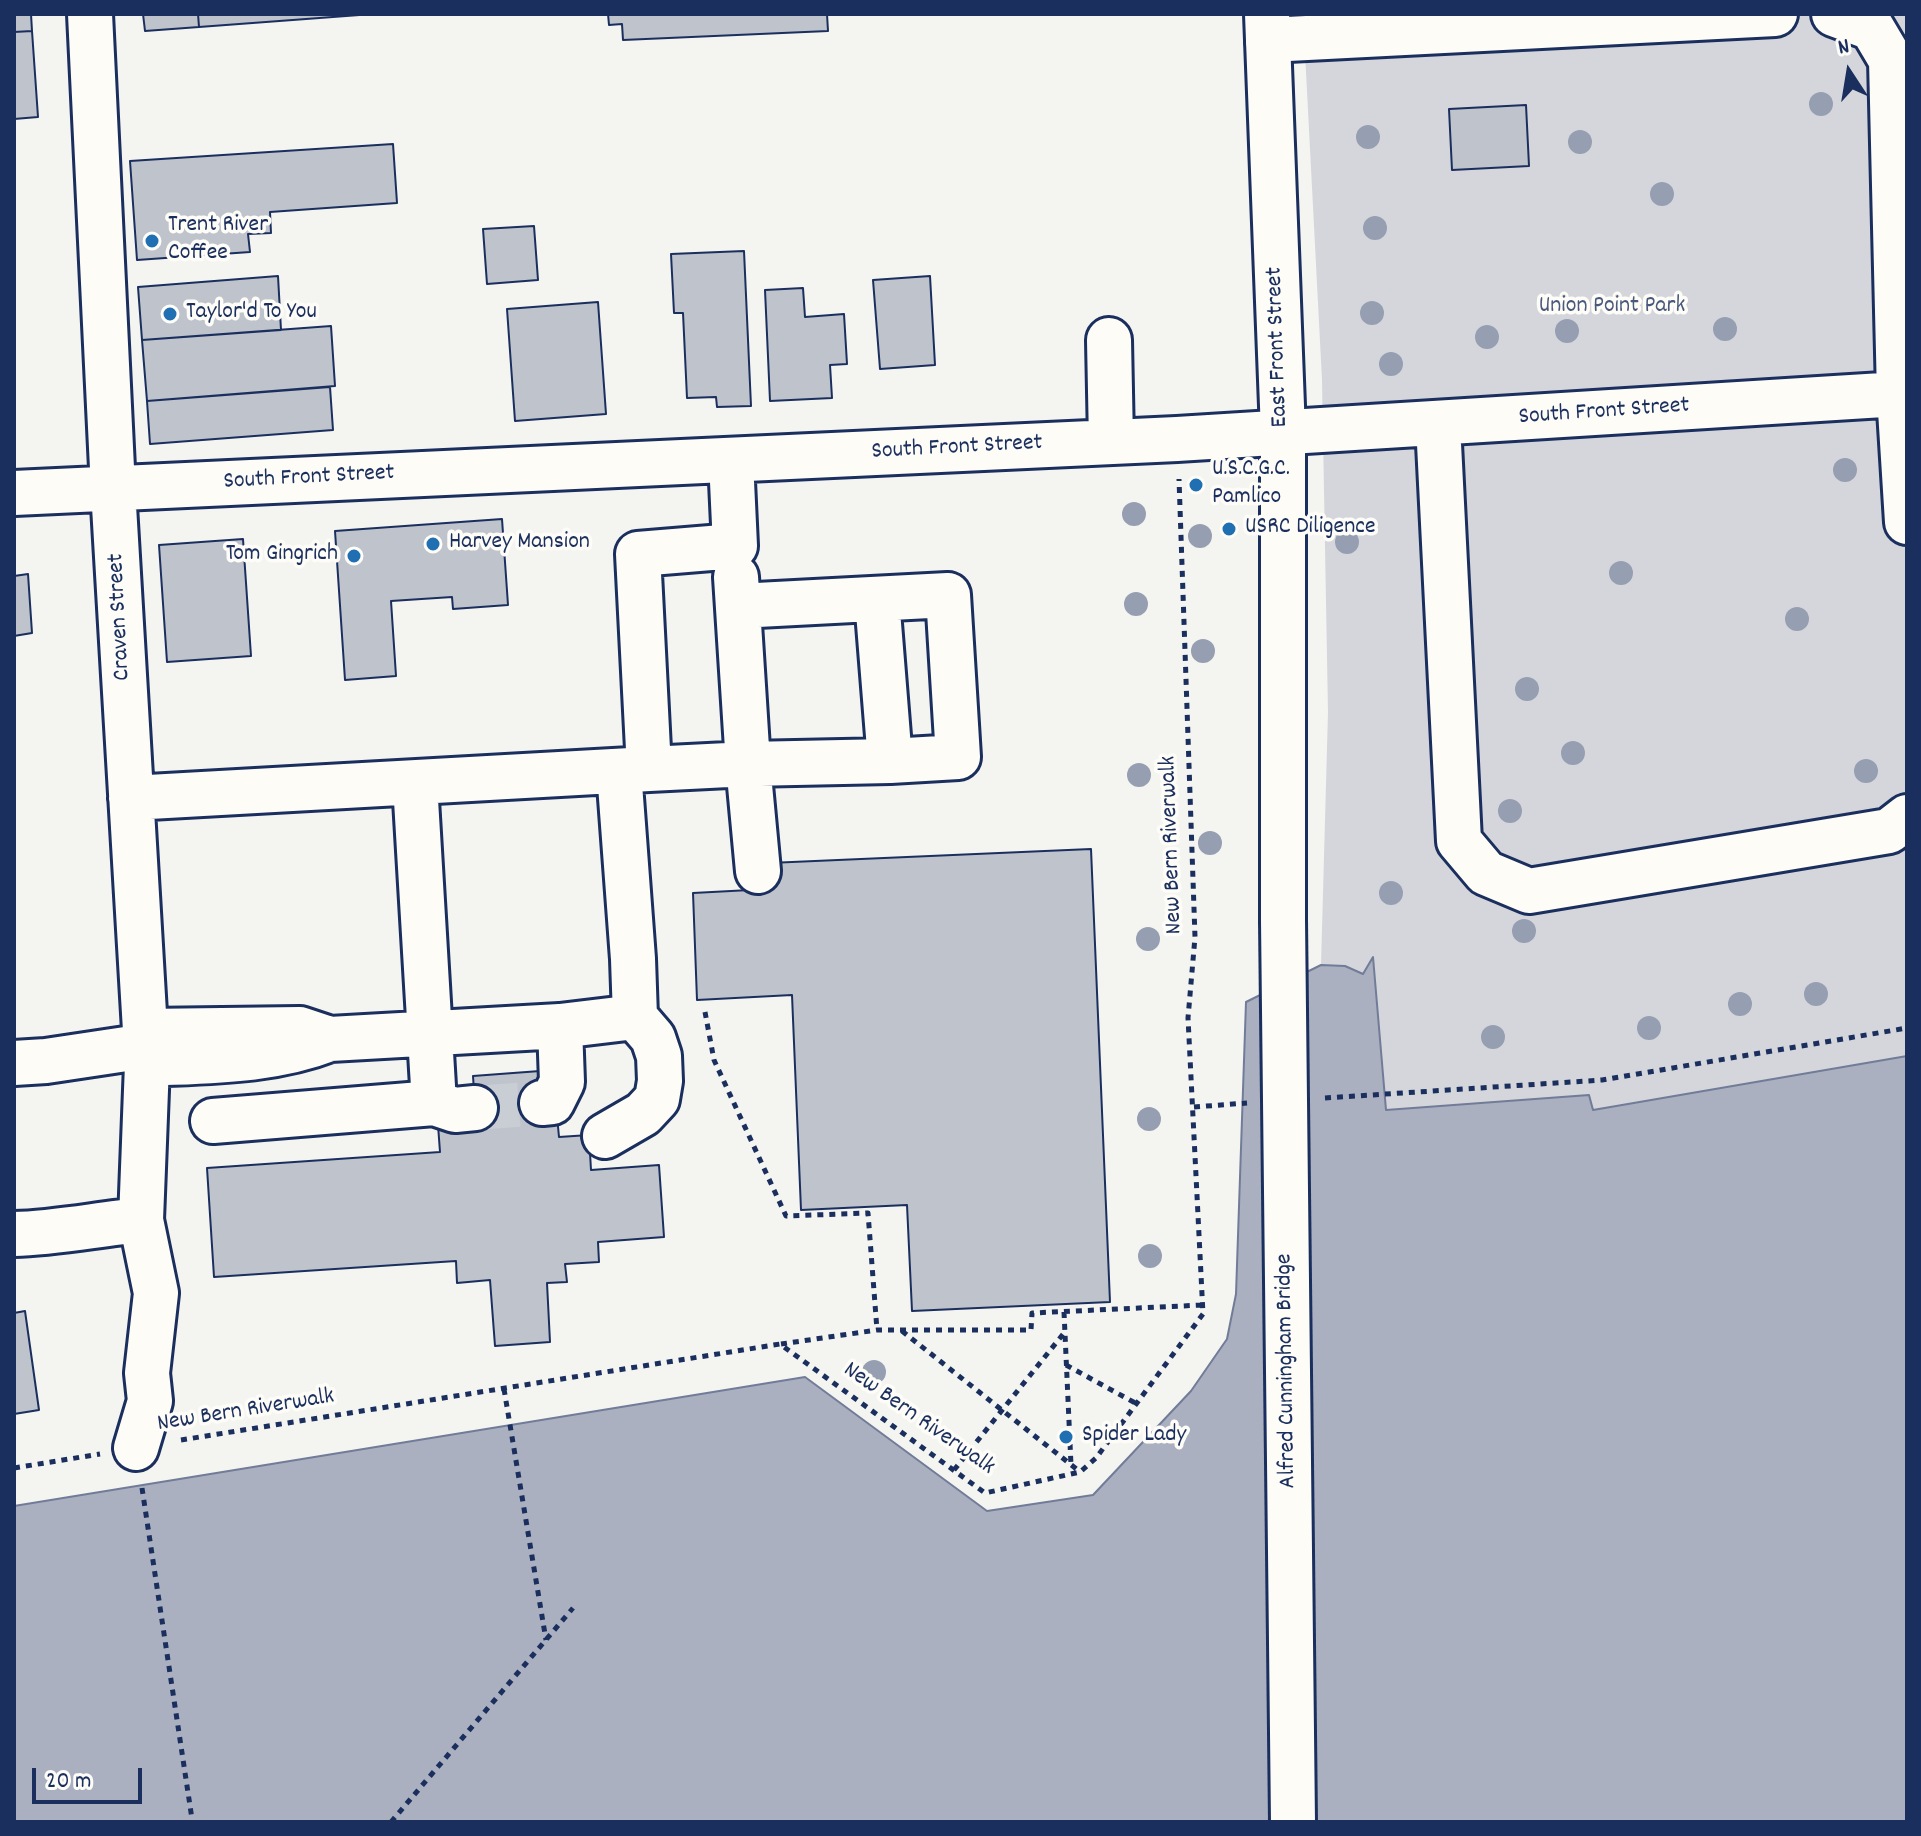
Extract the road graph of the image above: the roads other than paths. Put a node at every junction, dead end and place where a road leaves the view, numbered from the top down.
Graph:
1 (90, 14) edge
2 (1775, 14) edge
3 (1834, 14) edge
4 (1267, 27) edge
5 (1109, 340) dead end
6 (1899, 394) junction
7 (1438, 424) junction
8 (1283, 432) junction
9 (1111, 442) junction
10 (731, 460) junction
11 (113, 489) junction
12 (14, 493) edge
13 (1907, 522) edge
14 (735, 546) junction
15 (877, 599) junction
16 (738, 606) junction
17 (890, 761) junction
18 (748, 764) junction
19 (634, 770) junction
20 (415, 783) junction
21 (131, 798) junction
22 (1907, 817) edge
23 (758, 871) dead end
24 (1283, 920) joint
25 (635, 1017) junction
26 (560, 1026) junction
27 (430, 1035) junction
28 (146, 1047) junction
29 (14, 1063) edge
30 (542, 1103) dead end
31 (213, 1121) dead end
32 (605, 1136) dead end
33 (141, 1220) junction
34 (14, 1234) edge
35 (139, 1464) road end
36 (1293, 1822) edge

1 - 11 street, Craven Street
2 - 4 street
3 - 6 street
4 - 8 street, East Front Street
5 - 9 street
6 - 7 street, South Front Street
6 - 13 street
7 - 8 street, South Front Street
7 - 22 street
8 - 9 street, South Front Street
8 - 24 street, East Front Street
9 - 10 street, South Front Street
10 - 11 street, South Front Street
10 - 14 street
11 - 12 street, South Front Street
11 - 21 street, Craven Street
14 - 16 street
14 - 19 street
15 - 16 street
15 - 17 street
15 - 17 street
16 - 18 street
17 - 18 street
18 - 19 street
18 - 23 street
19 - 20 street
19 - 25 street
20 - 21 street
20 - 27 street
21 - 28 street, Craven Street
24 - 36 street, Alfred Cunningham Bridge, bridge
25 - 26 street
25 - 32 street
26 - 27 street
26 - 30 street
27 - 28 street
27 - 31 street
28 - 29 street
28 - 33 street, Craven Street
33 - 34 street
33 - 35 street, Craven Street

